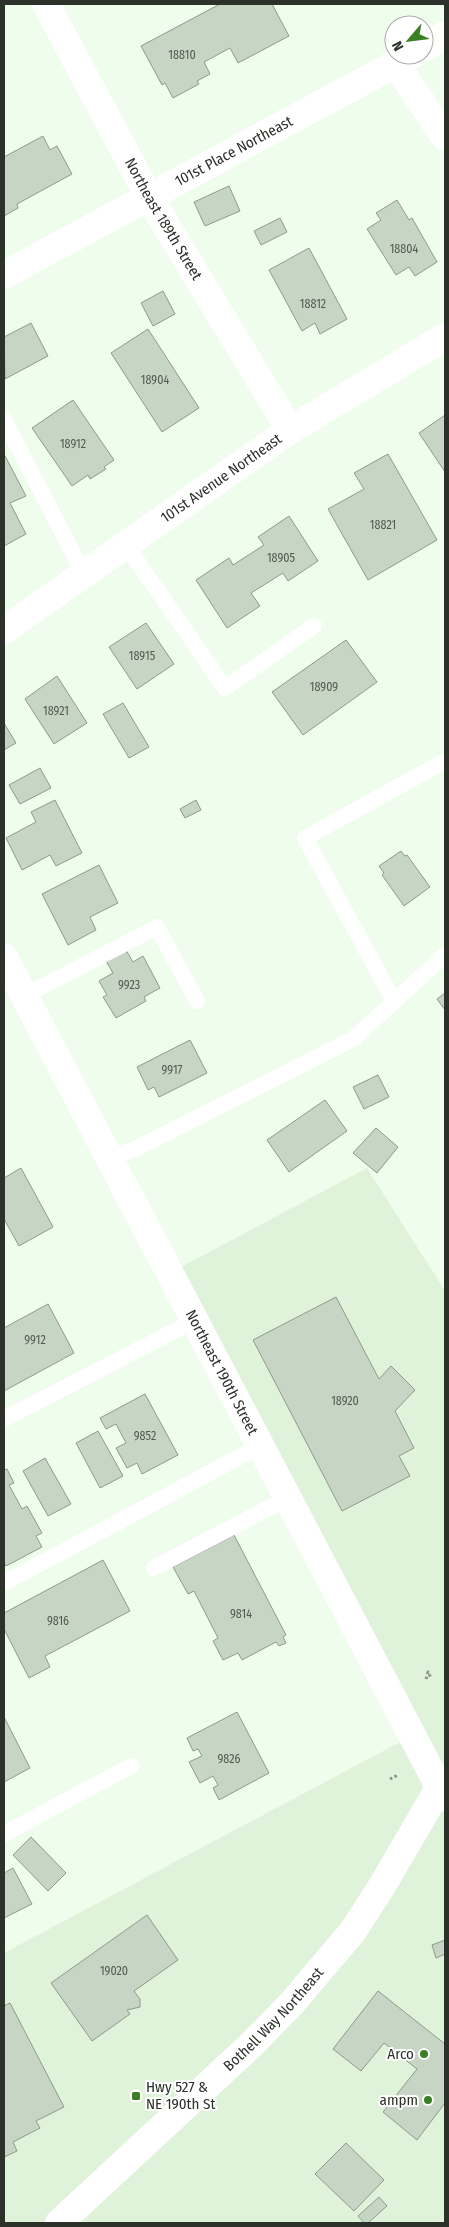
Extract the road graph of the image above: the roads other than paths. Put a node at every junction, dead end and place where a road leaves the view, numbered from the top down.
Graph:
1 (46, 4) edge
2 (445, 35) edge
3 (434, 42) edge
4 (395, 65) edge
5 (407, 65) edge
6 (445, 137) edge
7 (149, 197) junction
8 (4, 275) edge
9 (445, 337) edge
10 (4, 420) edge
11 (290, 430) junction
12 (126, 545) junction
13 (84, 574) junction
14 (314, 626) dead end
15 (4, 630) edge
16 (445, 761) edge
17 (445, 955) edge
18 (4, 956) edge
19 (24, 996) junction
20 (394, 1001) junction
21 (197, 1002) dead end
22 (110, 1157) junction
23 (194, 1320) junction
24 (4, 1420) edge
25 (260, 1446) junction
26 (288, 1498) junction
27 (154, 1568) dead end
28 (4, 1583) edge
29 (131, 1766) dead end
30 (443, 1788) edge
31 (4, 1834) edge
32 (59, 2223) edge

1 - 7 street, Northeast 189th Street
2 - 3 street
4 - 7 street, 101st Place Northeast
5 - 6 street
7 - 8 street, 101st Place Northeast
7 - 11 street, Northeast 189th Street
9 - 11 street, 101st Avenue Northeast
10 - 13 lane
11 - 12 street, 101st Avenue Northeast
12 - 13 street, 101st Avenue Northeast
12 - 14 lane
13 - 15 street, 101st Avenue Northeast
16 - 20 lane
17 - 20 lane
18 - 19 street, Northeast 190th Street
19 - 21 lane
19 - 22 street, Northeast 190th Street
20 - 22 lane
22 - 23 street, Northeast 190th Street
23 - 24 lane
23 - 25 street, Northeast 190th Street
25 - 26 street, Northeast 190th Street
25 - 28 lane
26 - 27 lane
26 - 30 street, Northeast 190th Street
29 - 31 lane
30 - 32 street, Bothell Way Northeast

